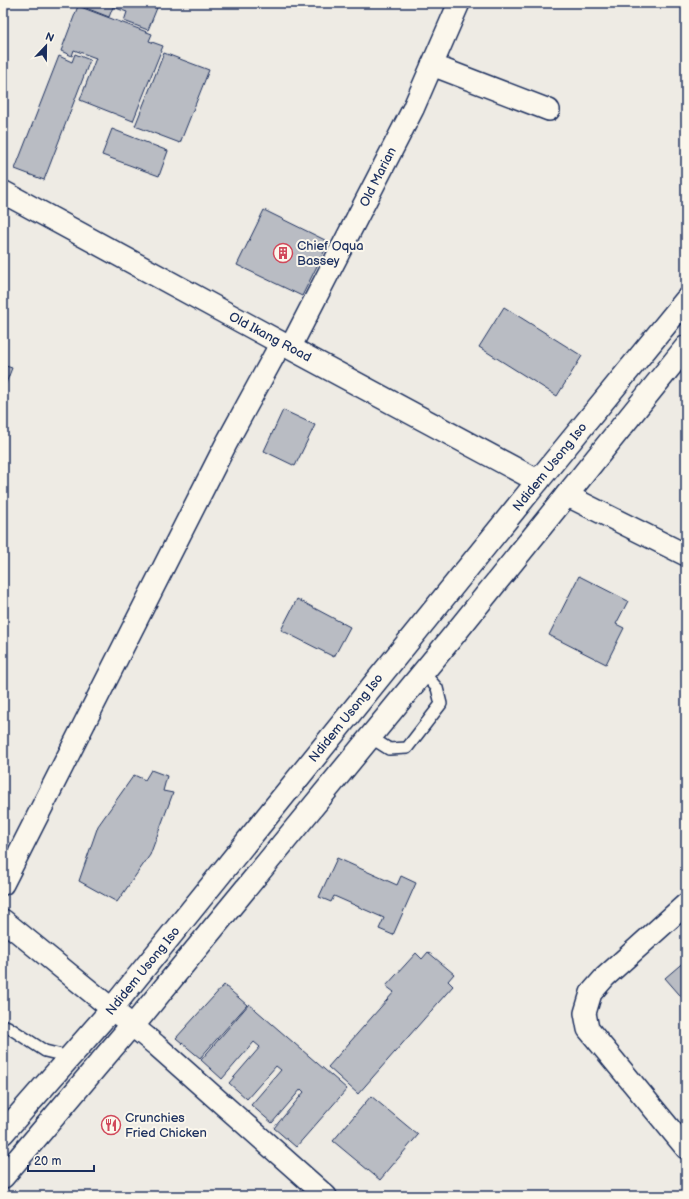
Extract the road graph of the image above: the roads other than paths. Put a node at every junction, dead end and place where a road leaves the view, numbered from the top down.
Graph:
1 (455, 4) edge
2 (432, 65) junction
3 (549, 110) dead end
4 (3, 192) edge
5 (686, 300) edge
6 (286, 346) junction
7 (686, 347) edge
8 (538, 481) junction
9 (566, 495) junction
10 (686, 555) edge
11 (423, 672) junction
12 (370, 737) junction
13 (3, 884) edge
14 (686, 904) edge
15 (3, 920) edge
16 (111, 1010) junction
17 (3, 1025) edge
18 (133, 1026) junction
19 (70, 1057) junction
20 (3, 1133) edge
21 (686, 1148) edge
22 (3, 1177) edge
23 (326, 1196) edge

1 - 2 street, Old Marian
2 - 3 street
2 - 6 street, Old Marian
4 - 6 main road, Old Ikang Road
5 - 8 main road, Ndidem Usong Iso
6 - 8 main road, Old Ikang Road
6 - 13 street, Old Marian
7 - 9 main road, Ndidem Usong Iso
8 - 16 main road, Ndidem Usong Iso
9 - 10 street
9 - 11 main road, Ndidem Usong Iso
11 - 12 main road, Ndidem Usong Iso
11 - 12 lane
12 - 18 main road, Ndidem Usong Iso
14 - 21 street
15 - 16 street
16 - 18 street
16 - 19 main road, Ndidem Usong Iso
17 - 19 lane
18 - 22 main road, Ndidem Usong Iso
18 - 23 street
19 - 20 main road, Ndidem Usong Iso

